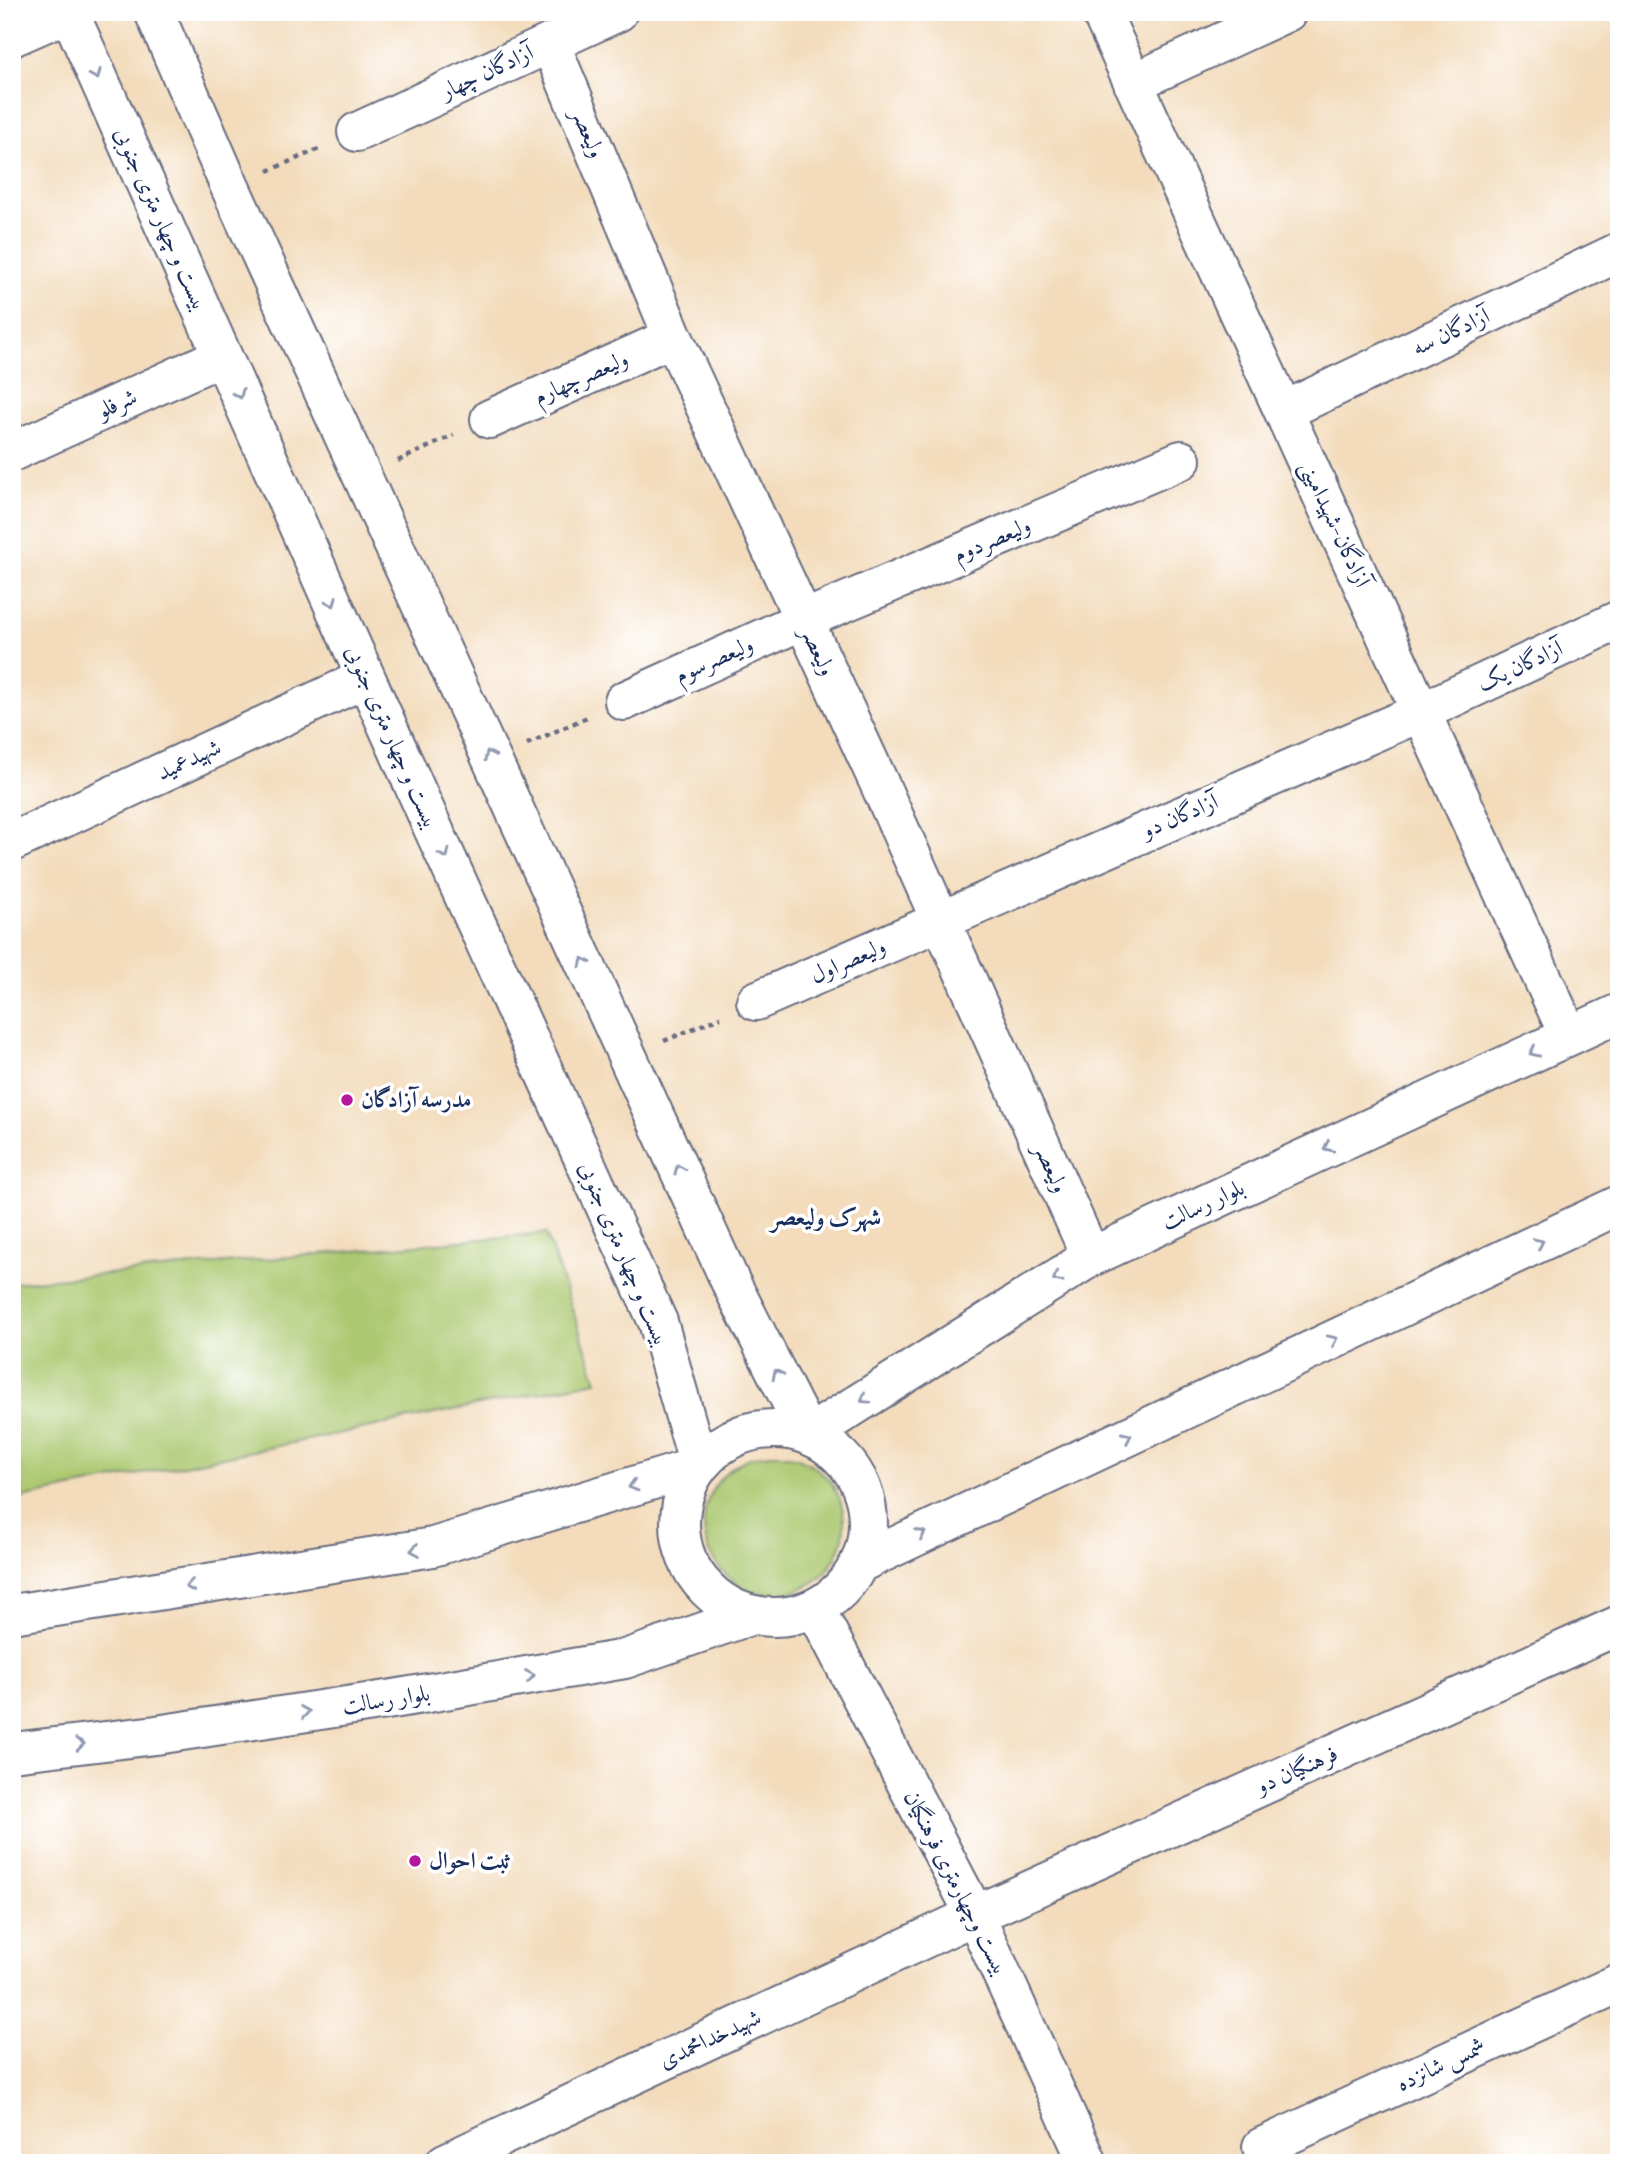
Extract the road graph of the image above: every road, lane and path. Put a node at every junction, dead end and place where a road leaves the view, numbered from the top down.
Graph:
1 (69, 12) edge
2 (154, 12) edge
3 (618, 12) edge
4 (1101, 12) edge
5 (1286, 12) edge
6 (12, 37) edge
7 (550, 43) junction
8 (1133, 83) junction
9 (357, 132) joint
10 (230, 187) junction
11 (1619, 252) edge
12 (673, 337) junction
13 (222, 356) junction
14 (1284, 411) junction
15 (490, 419) joint
16 (12, 452) edge
17 (1181, 460) dead end
18 (362, 477) junction
19 (803, 620) junction
20 (1619, 620) edge
21 (366, 678) junction
22 (624, 701) joint
23 (1421, 712) junction
24 (491, 760) junction
25 (12, 842) edge
26 (940, 920) junction
27 (756, 1001) joint
28 (1619, 1013) edge
29 (1569, 1036) junction
30 (628, 1056) junction
31 (1619, 1205) edge
32 (1091, 1257) junction
33 (808, 1435) junction
34 (699, 1466) junction
35 (860, 1563) junction
36 (815, 1608) junction
37 (12, 1614) edge
38 (752, 1615) junction
39 (1619, 1625) edge
40 (12, 1752) edge
41 (975, 1914) junction
42 (1619, 1983) edge
43 (1262, 2147) dead end
44 (445, 2163) edge
45 (1088, 2163) edge

1 - 6 street
1 -> 13 street, بیست و چهار متری جنوبی
2 - 10 street
3 - 7 street, آزادگان چهار
4 - 8 street, آزادگان-شهیدامینی
5 - 8 street
7 - 9 street, آزادگان چهار
7 - 12 street, ولیعصر
8 - 14 street, آزادگان-شهیدامینی
9 - 10 path
10 - 18 street
11 - 14 street, آزادگان سه
12 - 15 street, ولیعصرچهارم
12 - 19 street, ولیعصر
13 - 16 street, شرفلو
13 -> 21 street, بیست و چهار متری جنوبی
14 - 23 street, آزادگان-شهیدامینی
15 - 18 path
17 - 19 street, ولیعصردوم
24 -> 18 street
19 - 22 street, ولیعصرسوم
19 - 26 street, ولیعصر
20 - 23 street, آزادگان یک
21 - 25 street, شهیدعمید
21 -> 34 street, بیست و چهار متری جنوبی
22 - 24 path
23 - 26 street, آزادگان دو
23 - 29 street, آزادگان-شهیدامینی
30 -> 24 street
26 - 27 street, ولیعصراول
26 - 32 street, ولیعصر
27 - 30 path
28 - 29 street, بلوار رسالت
29 -> 32 street, بلوار رسالت
33 -> 30 street
35 -> 31 street
32 -> 33 street, بلوار رسالت
33 - 34 street
33 - 35 street
34 -> 37 street
34 - 38 street
35 - 36 street
36 - 38 street
36 - 41 street, بیست وچهارمتری فرهنگیان
40 -> 38 street, بلوار رسالت
39 - 41 street, فرهنگیان دو
41 - 44 street, شهیدخدامحمدی
41 - 45 street, بیست وچهارمتری فرهنگیان
42 - 43 street, شمس شانزده

